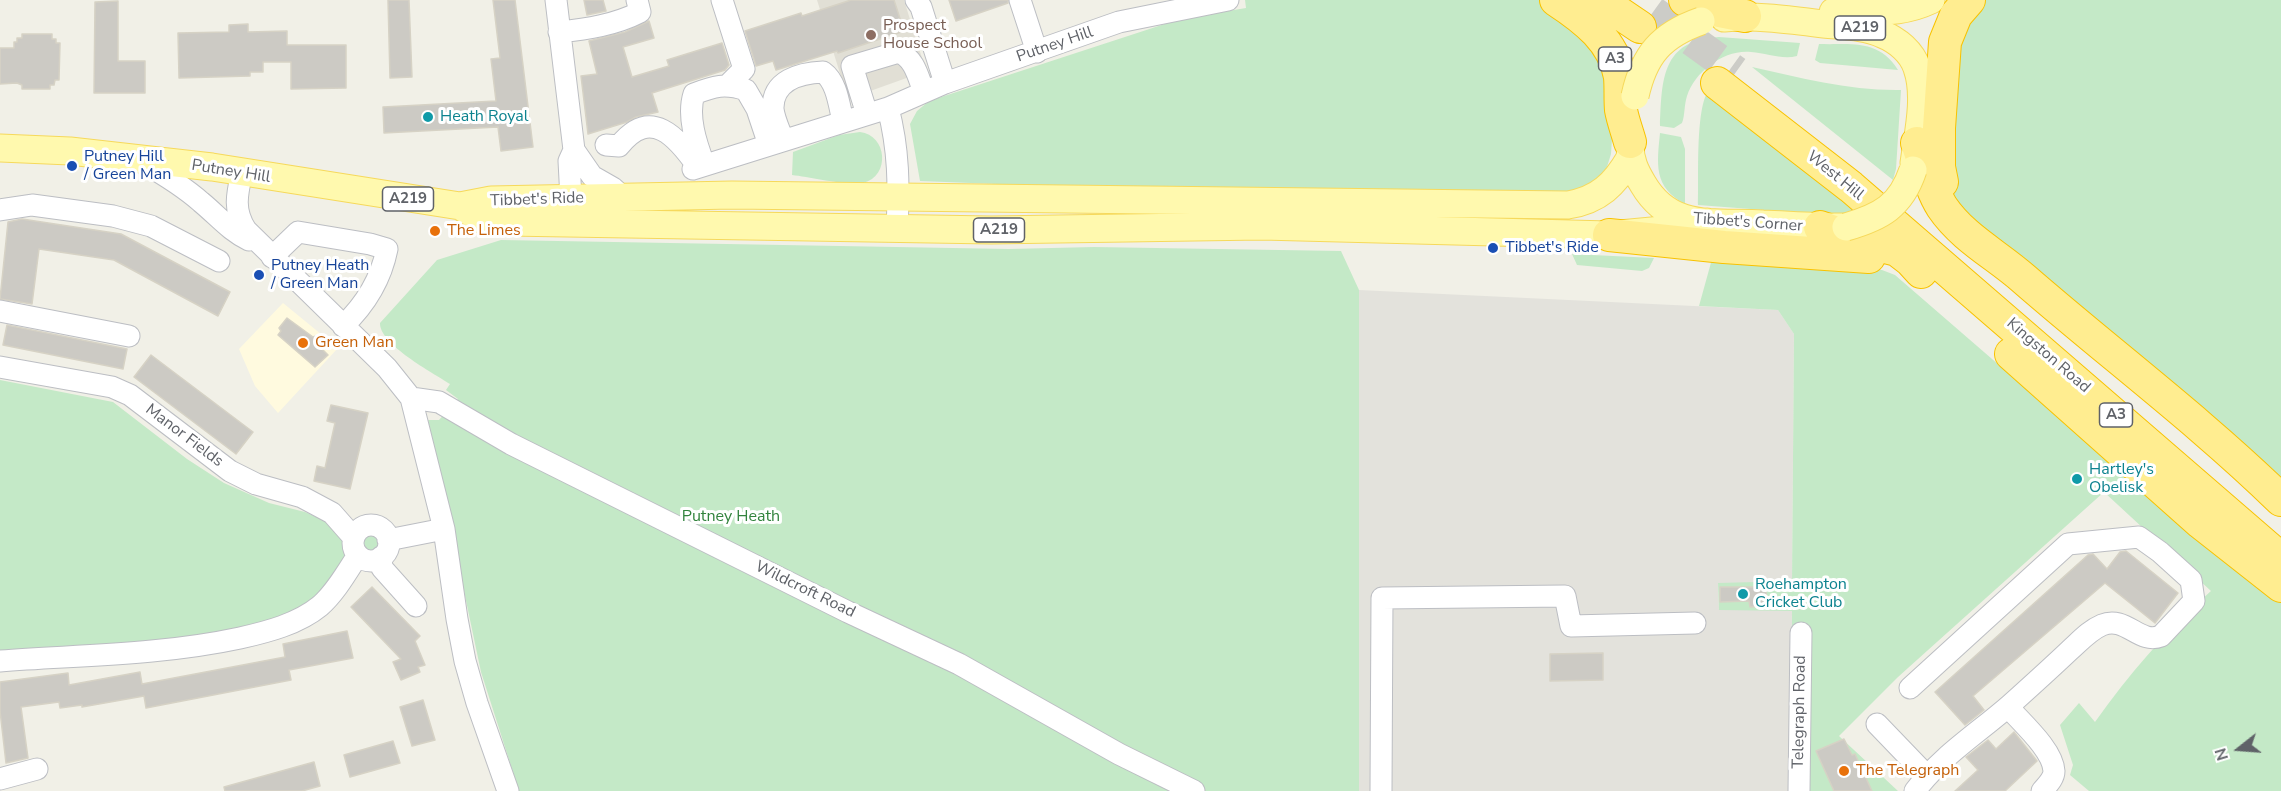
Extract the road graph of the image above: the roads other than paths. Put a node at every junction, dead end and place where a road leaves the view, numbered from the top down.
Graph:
1 (556, 0) edge
2 (637, 0) edge
3 (722, 0) edge
4 (916, 0) edge
5 (1020, 0) edge
6 (1556, 0) edge
7 (1600, 0) edge
8 (1931, 0) edge
9 (1956, 0) edge
10 (1969, 0) edge
11 (1218, 1) edge
12 (1137, 9) edge
13 (1693, 10) edge
14 (1643, 13) tunnel mouth
15 (1744, 16) joint
16 (1775, 19) junction
17 (559, 32) junction
18 (1037, 52) junction
19 (1727, 77) tunnel mouth
20 (1920, 79) junction
21 (945, 83) junction
22 (729, 84) junction
23 (924, 92) junction
24 (888, 108) junction
25 (867, 114) junction
26 (843, 121) junction
27 (776, 143) junction
28 (606, 145) dead end
29 (0, 148) edge
30 (574, 150) junction
31 (1630, 150) junction
32 (1915, 157) junction
33 (134, 158) junction
34 (698, 167) junction
35 (242, 172) junction
36 (899, 196) junction
37 (623, 197) junction
38 (571, 199) junction
39 (460, 206) junction
40 (0, 210) edge
41 (1707, 222) junction
42 (1833, 227) junction
43 (897, 229) junction
44 (1609, 235) junction
45 (266, 251) junction
46 (219, 261) dead end
47 (2013, 270) junction
48 (1948, 271) junction
49 (0, 311) edge
50 (344, 326) junction
51 (129, 336) dead end
52 (0, 367) edge
53 (411, 398) junction
54 (2281, 500) edge
55 (444, 528) junction
56 (2281, 531) edge
57 (356, 547) junction
58 (385, 548) junction
59 (2281, 559) edge
60 (2281, 586) edge
61 (416, 606) dead end
62 (1695, 623) dead end
63 (1801, 633) dead end
64 (0, 661) edge
65 (1910, 688) dead end
66 (2008, 706) junction
67 (1877, 724) dead end
68 (37, 769) dead end
69 (0, 778) edge
70 (1921, 783) edge
71 (508, 791) edge
72 (1194, 791) edge
73 (1381, 791) edge
74 (1799, 791) edge
75 (2042, 791) edge

1 - 17 street
2 - 17 street
3 - 22 street
4 - 21 street
5 - 18 street
6 - 31 highway, A3
7 - 14 highway, A3
8 - 16 main road, A219
9 - 20 main road, A219
10 - 47 highway
11 - 12 street, Putney Hill
12 - 18 street, Putney Hill
13 - 15 highway
13 - 31 main road, A219, bridge
15 - 16 main road, A219
16 - 20 main road, A219
17 - 30 street
18 - 21 street, Putney Hill
19 - 48 highway, West Hill / A3
20 - 32 main road, Tibbet's Corner / A219
21 - 23 street, Putney Hill
22 - 27 street
22 - 34 street
23 - 24 street, Putney Hill
23 - 25 street
24 - 25 street, Putney Hill
24 - 36 street
25 - 26 street, Putney Hill
26 - 27 street, Putney Hill
26 - 27 street
27 - 34 street, Putney Hill
28 - 34 street
29 - 33 main road, Putney Hill / A219
30 - 37 street
30 - 38 street
31 - 36 main road, Tibbet's Ride / A219
31 - 41 main road, Tibbet's Corner / A219
32 - 42 main road, Tibbet's Corner / A219, bridge
32 - 47 highway
33 - 35 main road, Putney Hill / A219
33 - 45 street
35 - 39 main road, Putney Hill / A219
35 - 45 street
36 - 37 main road, Tibbet's Ride / A219
36 - 43 street
37 - 38 main road, Tibbet's Ride / A219
38 - 39 main road, Tibbet's Ride / A219
39 - 43 main road, Tibbet's Ride / A219
40 - 46 street
41 - 42 main road, Tibbet's Corner / A219
41 - 44 main road, Tibbet's Ride / A219
42 - 48 highway, A3
43 - 44 main road, Tibbet's Ride / A219
44 - 48 highway
45 - 50 street
45 - 50 street
47 - 54 highway
48 - 56 highway, Kingston Road / A3
48 - 59 highway, Kingston Road / A3
48 - 60 highway, A3
49 - 51 street
50 - 53 street
52 - 57 street, Manor Fields
53 - 55 street
53 - 72 street, Wildcroft Road
55 - 58 street
55 - 71 street
57 - 58 street
57 - 58 street
57 - 64 street
58 - 61 street
62 - 73 street
63 - 74 street, Telegraph Road
65 - 66 street
66 - 70 street
66 - 75 street
67 - 70 street
68 - 69 street

